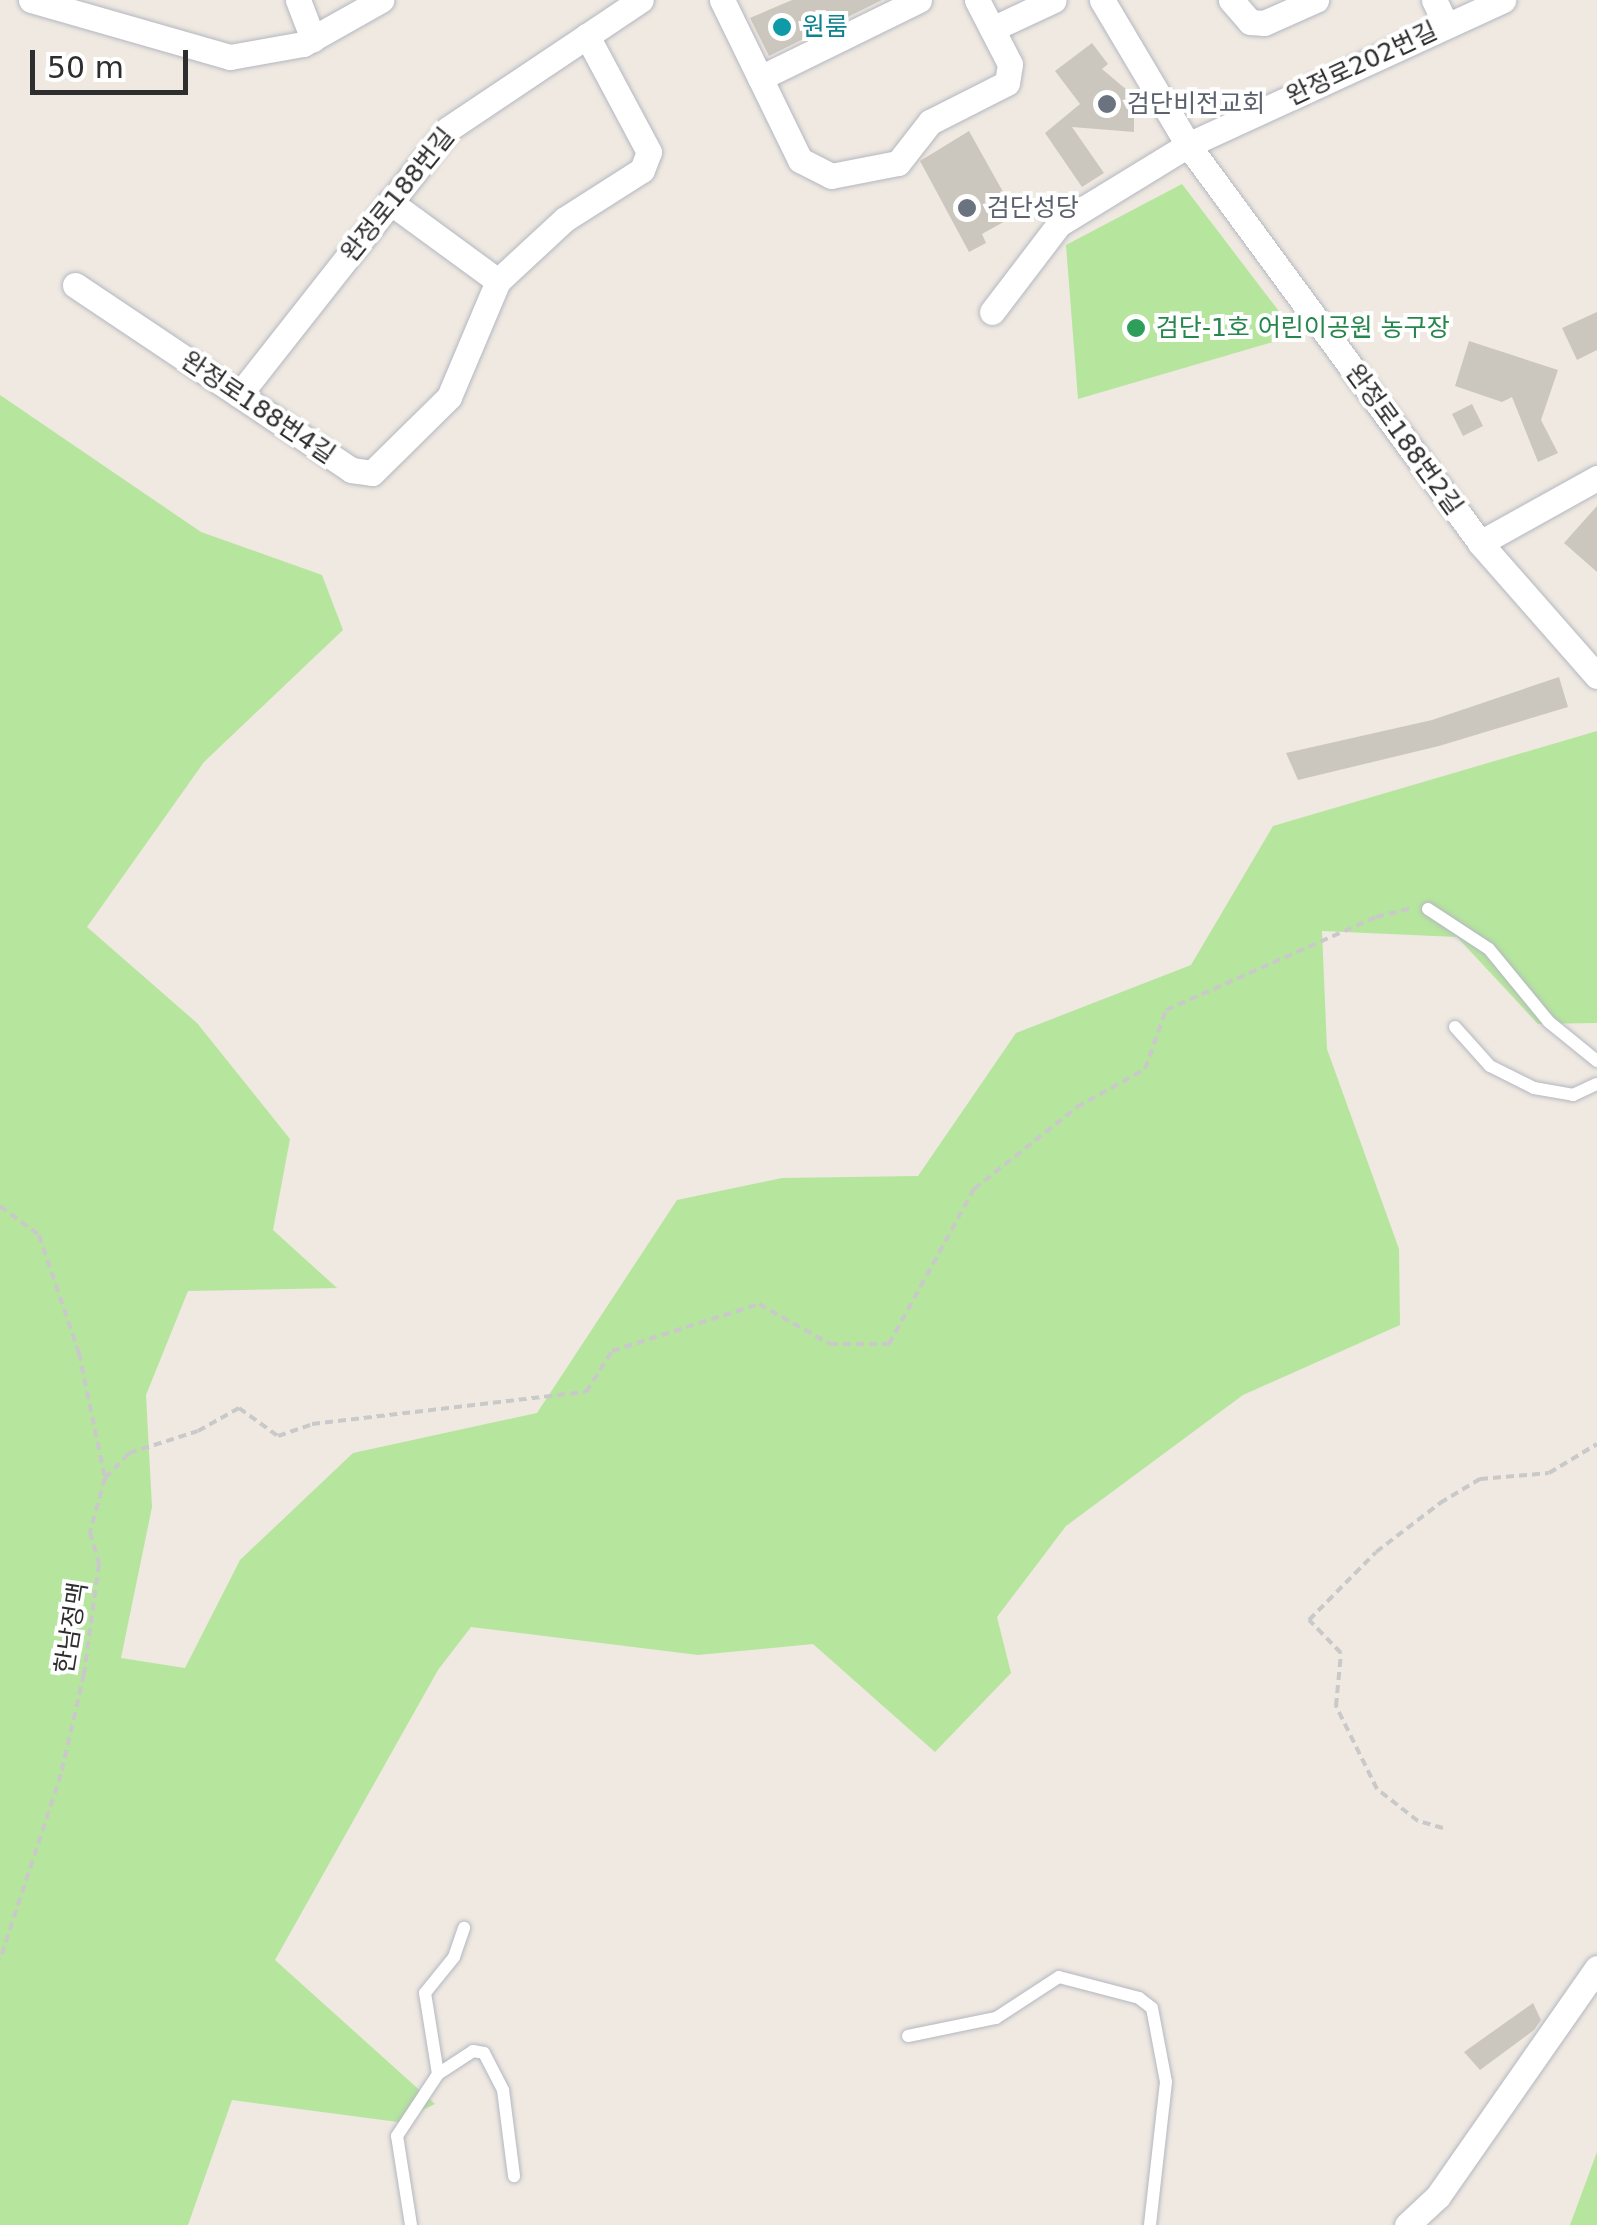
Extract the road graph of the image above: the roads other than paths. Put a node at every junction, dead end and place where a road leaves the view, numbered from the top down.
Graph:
1 (30, 0) edge
2 (298, 0) edge
3 (381, 0) edge
4 (641, 0) edge
5 (722, 0) edge
6 (919, 0) edge
7 (978, 0) edge
8 (1054, 0) edge
9 (1102, 0) edge
10 (1231, 0) edge
11 (1316, 0) edge
12 (1434, 0) edge
13 (1503, 0) edge
14 (1446, 25) junction
15 (992, 29) junction
16 (586, 36) junction
17 (313, 38) junction
18 (760, 78) junction
19 (1188, 144) junction
20 (390, 202) junction
21 (498, 281) junction
22 (75, 285) dead end
23 (992, 312) dead end
24 (239, 395) junction
25 (1597, 478) edge
26 (1480, 543) junction
27 (1597, 676) edge
28 (1428, 909) road end
29 (1456, 1028) dead end
30 (1597, 1061) edge
31 (1597, 1084) edge
32 (464, 1928) dead end
33 (1597, 1968) edge
34 (908, 2036) dead end
35 (438, 2074) junction
36 (514, 2176) dead end
37 (411, 2225) edge
38 (1150, 2225) edge
39 (1407, 2225) edge

1 - 17 street
2 - 17 street
3 - 17 street
4 - 16 street, 완정로188번길
5 - 18 street
6 - 18 street
7 - 15 street
8 - 15 street
9 - 19 street
10 - 11 street
12 - 14 street
13 - 14 street, 완정로202번길
14 - 19 street, 완정로202번길
15 - 18 street
16 - 20 street, 완정로188번길
16 - 21 street, 완정로188번4길
19 - 23 street, 완정로202번길
19 - 26 street, 완정로188번2길
20 - 21 street
20 - 24 street, 완정로188번길
21 - 24 street, 완정로188번4길
22 - 24 street, 완정로188번4길
25 - 26 street
26 - 27 street, 완정로188번2길
28 - 30 lane
29 - 31 lane
32 - 35 lane
33 - 39 street
34 - 38 lane
35 - 36 lane
35 - 37 lane

